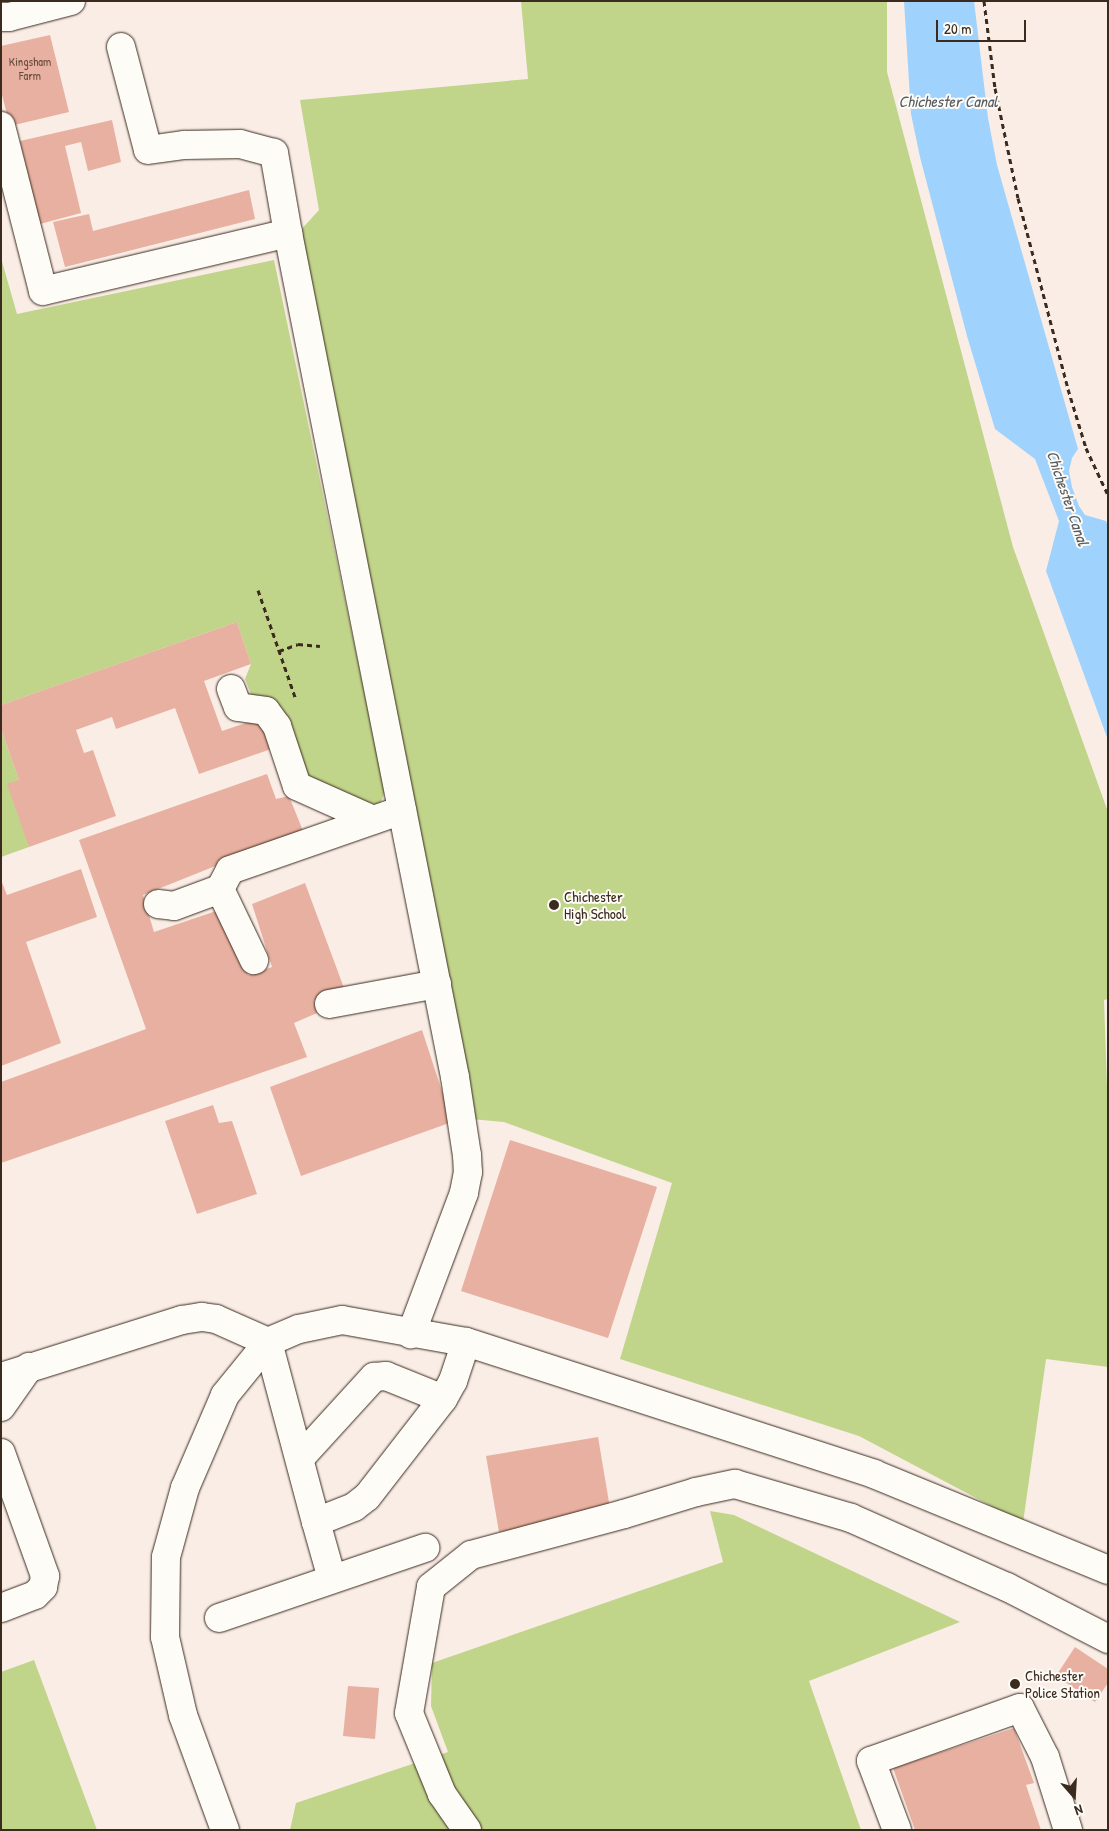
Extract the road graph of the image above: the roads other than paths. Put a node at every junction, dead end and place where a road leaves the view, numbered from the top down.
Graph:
1 (71, 1) edge
2 (1, 17) edge
3 (121, 47) dead end
4 (1, 126) edge
5 (288, 233) junction
6 (231, 689) dead end
7 (402, 810) junction
8 (374, 820) junction
9 (220, 889) junction
10 (158, 904) dead end
11 (254, 960) dead end
12 (437, 984) junction
13 (329, 1004) dead end
14 (411, 1334) junction
15 (268, 1342) junction
16 (466, 1342) junction
17 (29, 1367) junction
18 (1, 1377) edge
19 (443, 1399) junction
20 (1, 1406) edge
21 (1, 1453) edge
22 (300, 1458) junction
23 (316, 1522) junction
24 (425, 1548) dead end
25 (1108, 1570) edge
26 (332, 1579) junction
27 (1, 1608) edge
28 (219, 1618) dead end
29 (1108, 1639) edge
30 (226, 1830) edge
31 (467, 1830) edge
32 (897, 1830) edge
33 (1068, 1830) edge

1 - 2 lane
3 - 5 lane
4 - 5 lane
5 - 7 lane
6 - 8 lane
7 - 8 lane
7 - 12 lane
8 - 9 lane
9 - 10 lane
9 - 11 lane
12 - 13 lane
12 - 14 lane
14 - 15 lane
14 - 16 lane
15 - 17 lane
15 - 22 lane
15 - 30 lane
16 - 19 lane
16 - 25 lane
17 - 18 lane
17 - 20 lane
19 - 22 lane
19 - 23 lane
21 - 27 lane
22 - 23 lane
23 - 26 lane
24 - 26 lane
26 - 28 lane
29 - 31 lane
32 - 33 lane

